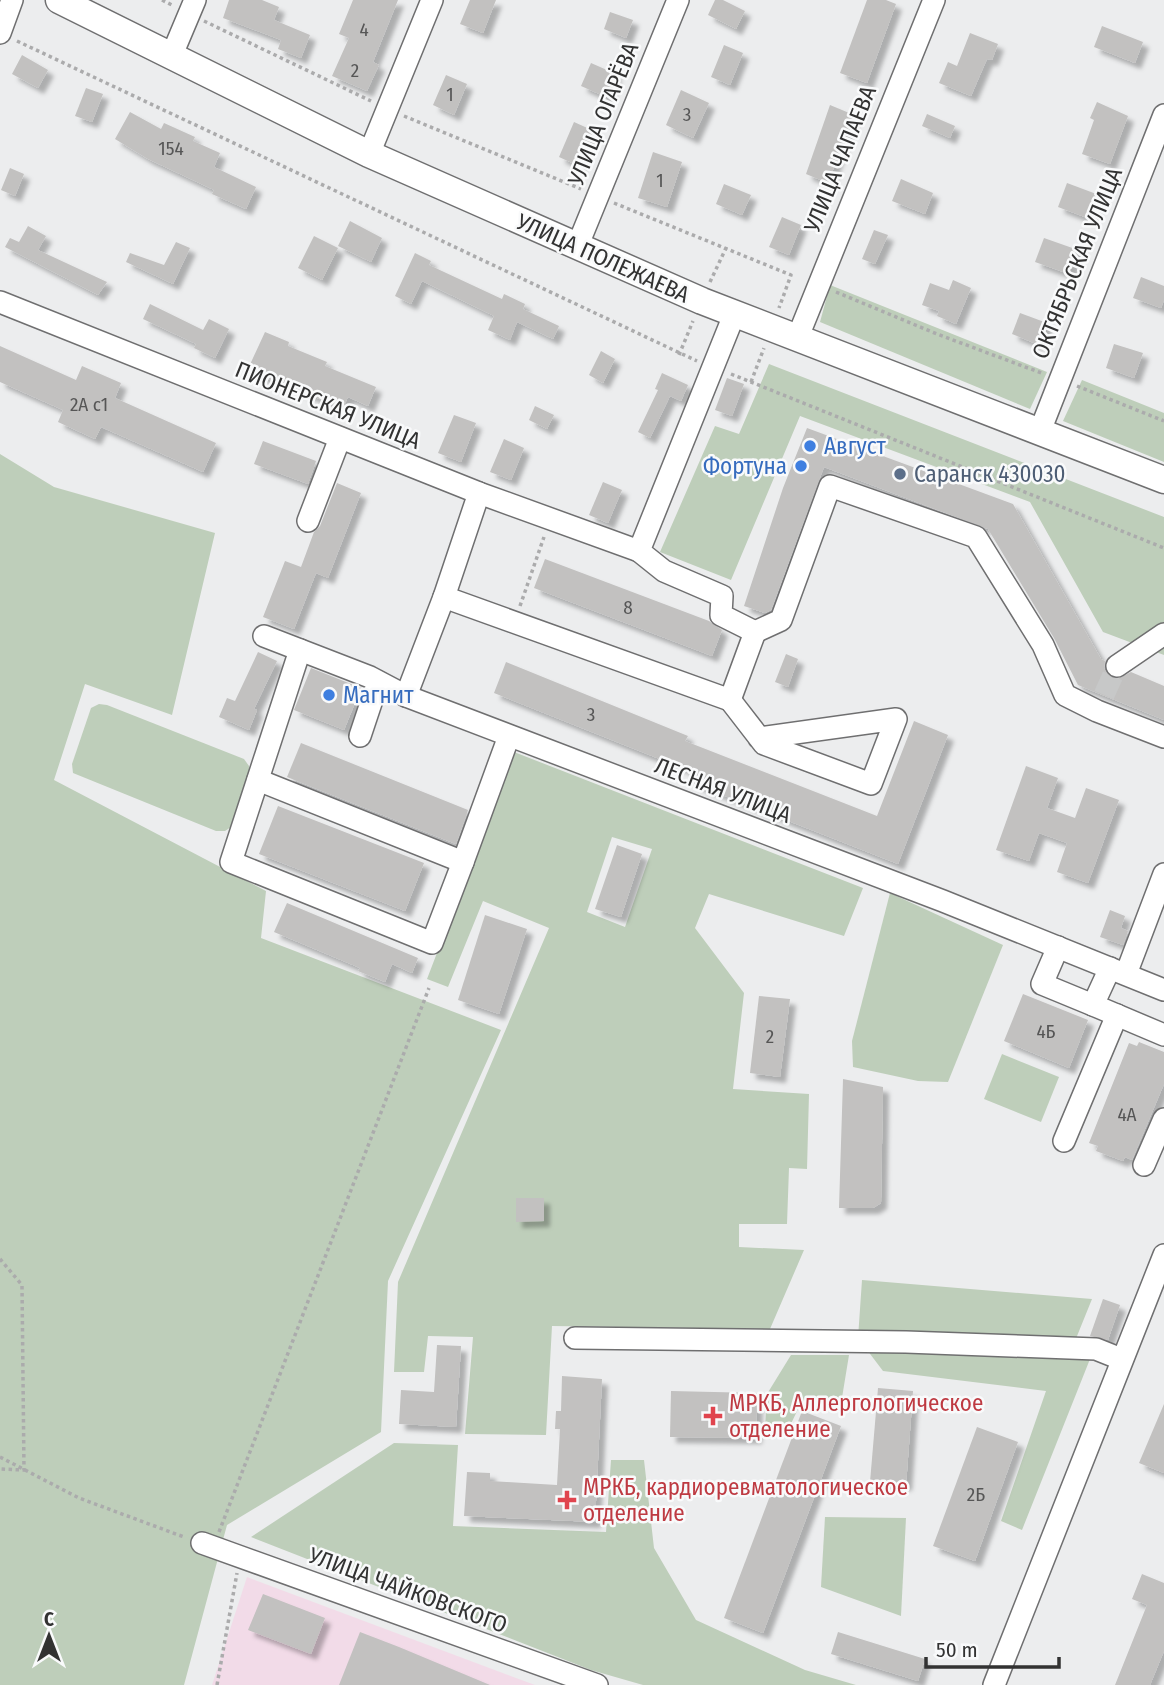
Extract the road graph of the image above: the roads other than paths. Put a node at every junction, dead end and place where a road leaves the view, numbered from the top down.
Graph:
1 (12, 0) edge
2 (58, 0) edge
3 (432, 0) edge
4 (678, 0) edge
5 (934, 0) edge
6 (192, 7) edge
7 (6, 36) edge
8 (171, 57) junction
9 (1164, 115) edge
10 (369, 154) junction
11 (577, 247) junction
12 (0, 302) edge
13 (734, 315) junction
14 (797, 339) junction
15 (1040, 431) junction
16 (340, 438) junction
17 (1164, 480) edge
18 (479, 493) junction
19 (308, 521) dead end
20 (639, 551) junction
21 (444, 597) junction
22 (755, 632) junction
23 (1164, 634) edge
24 (264, 636) dead end
25 (300, 650) junction
26 (1117, 666) tunnel mouth
27 (378, 682) junction
28 (406, 696) junction
29 (730, 701) junction
30 (360, 736) dead end
31 (509, 736) junction
32 (1164, 737) edge
33 (759, 738) junction
34 (258, 780) junction
35 (463, 862) junction
36 (1164, 874) edge
37 (1058, 947) junction
38 (1118, 971) junction
39 (1164, 990) edge
40 (1093, 1005) junction
41 (1117, 1015) junction
42 (1164, 1035) edge
43 (1164, 1119) edge
44 (1064, 1141) dead end
45 (1144, 1165) dead end
46 (1164, 1255) edge
47 (575, 1338) dead end
48 (1121, 1359) junction
49 (207, 1545) road end
50 (591, 1684) edge
51 (995, 1685) edge

1 - 7 street
2 - 8 main road, УЛИЦА ПОЛЕЖАЕВА
3 - 10 street
4 - 11 street, УЛИЦА ОГАРЁВА
5 - 14 street, УЛИЦА ЧАПАЕВА
6 - 8 street
8 - 10 main road, УЛИЦА ПОЛЕЖАЕВА
9 - 15 street, ОКТЯБРЬСКАЯ УЛИЦА
10 - 11 main road, УЛИЦА ПОЛЕЖАЕВА
11 - 13 main road, УЛИЦА ПОЛЕЖАЕВА
12 - 16 street, ПИОНЕРСКАЯ УЛИЦА
13 - 14 main road, УЛИЦА ПОЛЕЖАЕВА
13 - 20 street
14 - 15 main road, УЛИЦА ПОЛЕЖАЕВА
15 - 17 main road, УЛИЦА ПОЛЕЖАЕВА
16 - 18 street, ПИОНЕРСКАЯ УЛИЦА
16 - 19 street
18 - 20 street, ПИОНЕРСКАЯ УЛИЦА
18 - 21 street
20 - 22 street, ПИОНЕРСКАЯ УЛИЦА
21 - 28 street
21 - 29 street
22 - 29 street
22 - 32 street
23 - 26 street
24 - 25 street, ЛЕСНАЯ УЛИЦА
25 - 27 street, ЛЕСНАЯ УЛИЦА
25 - 34 street
27 - 28 street, ЛЕСНАЯ УЛИЦА
27 - 30 street
28 - 31 street, ЛЕСНАЯ УЛИЦА
29 - 33 street
31 - 35 street
31 - 37 street, ЛЕСНАЯ УЛИЦА
33 - 33 street
34 - 35 street
34 - 35 street
36 - 38 street
37 - 38 street, ЛЕСНАЯ УЛИЦА
37 - 40 street
38 - 39 street, ЛЕСНАЯ УЛИЦА
38 - 40 street
40 - 41 street
41 - 42 street
41 - 44 street
43 - 45 street
46 - 48 street
47 - 48 street
48 - 51 street
49 - 50 street, УЛИЦА ЧАЙКОВСКОГО

